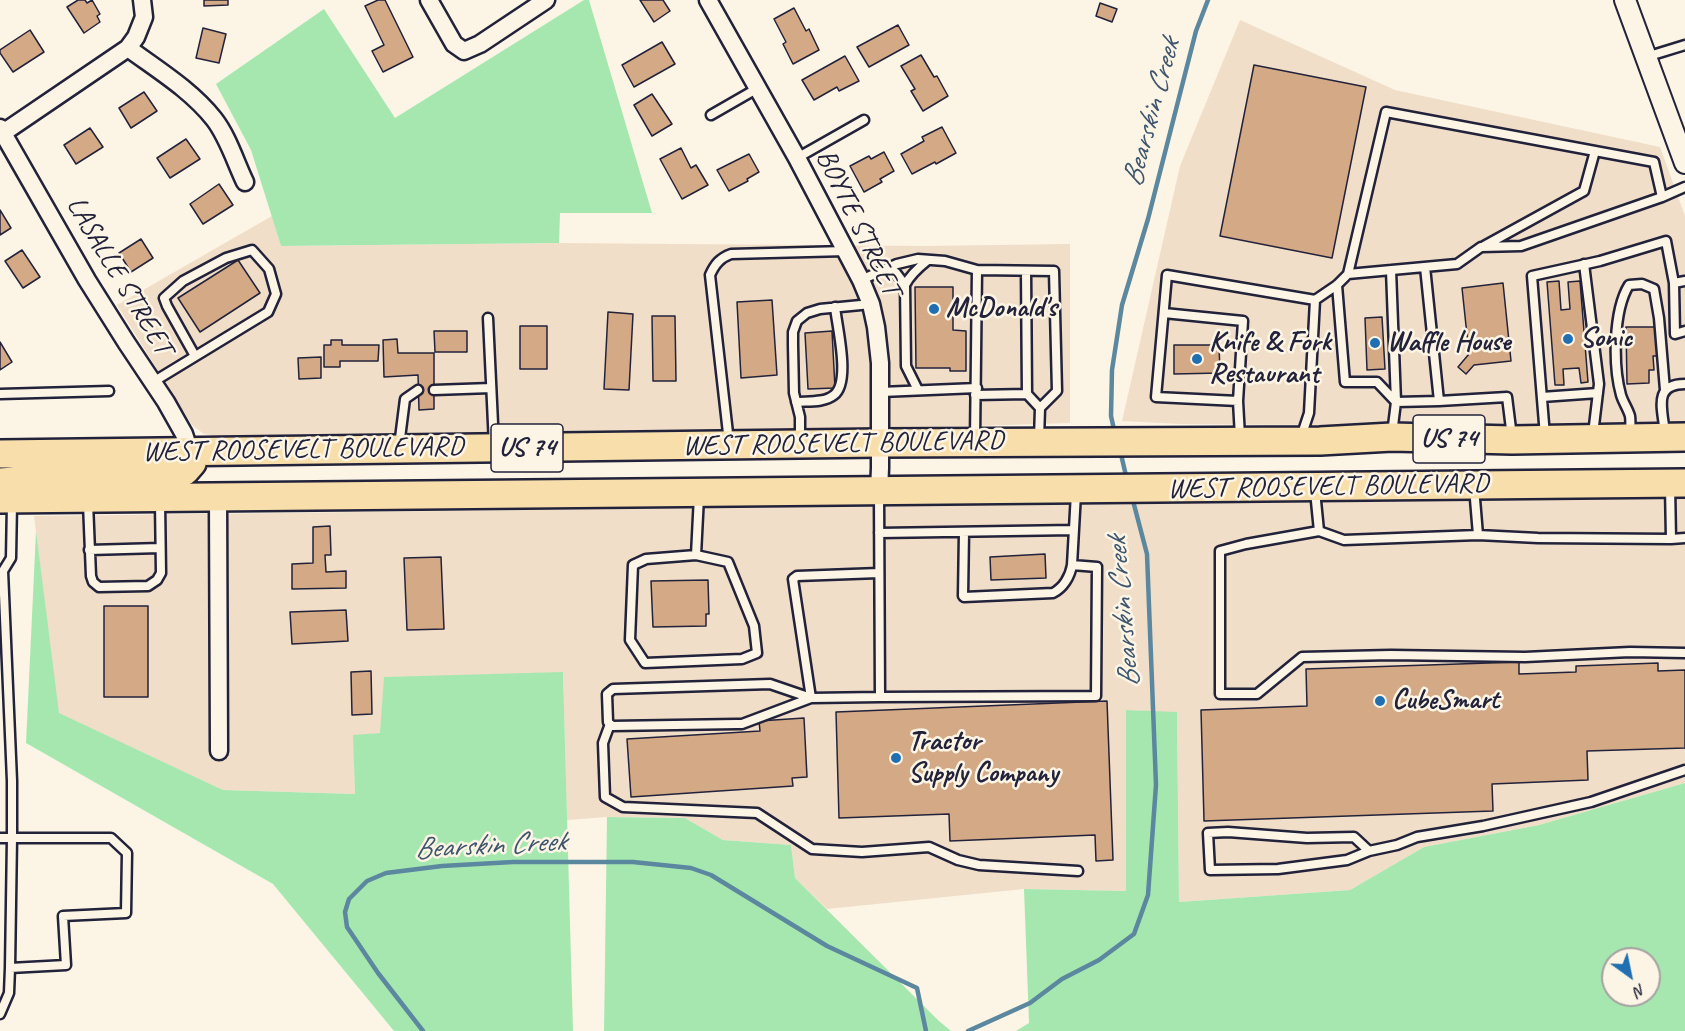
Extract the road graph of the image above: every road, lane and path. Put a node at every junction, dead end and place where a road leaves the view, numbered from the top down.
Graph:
1 (142, 0) edge
2 (546, 0) edge
3 (708, 0) edge
4 (1625, 0) edge
5 (434, 2) edge
6 (1685, 45) edge
7 (128, 48) junction
8 (1646, 57) junction
9 (758, 88) junction
10 (711, 115) dead end
11 (864, 120) dead end
12 (1, 130) edge
13 (1595, 151) junction
14 (797, 158) junction
15 (1685, 163) edge
16 (245, 182) dead end
17 (1685, 187) edge
18 (1662, 197) junction
19 (1481, 247) junction
20 (846, 251) junction
21 (928, 261) junction
22 (1584, 264) junction
23 (1425, 267) junction
24 (888, 268) junction
25 (977, 270) junction
26 (1391, 270) junction
27 (1026, 271) junction
28 (1348, 274) junction
29 (861, 280) junction
30 (1685, 281) edge
31 (1674, 283) junction
32 (905, 285) junction
33 (1337, 285) junction
34 (1315, 300) junction
35 (871, 304) junction
36 (835, 308) junction
37 (1164, 313) junction
38 (488, 318) dead end
39 (1685, 332) edge
40 (195, 356) junction
41 (153, 382) junction
42 (1685, 384) edge
43 (491, 388) junction
44 (418, 390) dead end
45 (434, 390) dead end
46 (918, 390) junction
47 (1665, 390) junction
48 (109, 391) dead end
49 (976, 391) junction
50 (881, 392) junction
51 (1598, 393) junction
52 (0, 394) edge
53 (1027, 394) junction
54 (1542, 397) junction
55 (1439, 400) junction
56 (1238, 401) junction
57 (796, 402) junction
58 (1396, 402) junction
59 (1040, 408) junction
60 (1310, 413) junction
61 (1312, 434) junction
62 (1392, 437) junction
63 (1675, 437) edge
64 (1592, 438) junction
65 (1629, 438) junction
66 (1545, 439) junction
67 (1512, 440) junction
68 (1241, 441) junction
69 (880, 442) junction
70 (975, 443) junction
71 (1046, 443) junction
72 (800, 444) junction
73 (730, 445) junction
74 (494, 448) junction
75 (398, 449) junction
76 (190, 452) junction
77 (58, 453) junction
78 (0, 454) edge
79 (0, 467) edge
80 (1678, 483) edge
81 (1474, 485) junction
82 (1314, 487) junction
83 (1079, 489) junction
84 (879, 491) junction
85 (699, 493) junction
86 (4, 494) edge
87 (218, 498) junction
88 (87, 499) junction
89 (159, 499) junction
90 (1074, 530) junction
91 (1318, 531) junction
92 (964, 532) junction
93 (879, 533) junction
94 (1478, 536) junction
95 (1685, 538) edge
96 (1671, 539) junction
97 (160, 548) junction
98 (89, 550) junction
99 (696, 555) junction
100 (1072, 565) junction
101 (2, 569) edge
102 (879, 573) junction
103 (1685, 653) edge
104 (880, 697) junction
105 (811, 698) junction
106 (610, 724) junction
107 (219, 751) dead end
108 (1685, 770) edge
109 (0, 838) edge
110 (12, 838) junction
111 (1368, 851) junction
112 (1078, 871) dead end
113 (10, 968) junction
114 (0, 1014) edge

1 - 7 street
2 - 5 street
3 - 9 street, BOYTE STREET
4 - 8 street
6 - 8 lane
7 - 12 street
7 - 16 street
8 - 15 street
9 - 10 lane
9 - 14 street, BOYTE STREET
11 - 14 lane
12 - 41 street, LASALLE STREET
13 - 18 lane
13 - 19 lane
13 - 28 lane
14 - 20 street, BOYTE STREET
17 - 18 lane
18 - 19 lane
19 - 23 lane
20 - 29 street, BOYTE STREET
20 - 73 lane
21 - 24 lane
21 - 25 lane
21 - 32 lane
22 - 31 lane
22 - 51 lane
22 - 54 lane
23 - 26 lane
23 - 55 lane
24 - 29 lane
24 - 32 lane
25 - 27 lane
25 - 49 lane
26 - 28 lane
26 - 58 lane
27 - 53 lane
27 - 59 lane
28 - 33 lane
29 - 35 street, BOYTE STREET
30 - 31 lane
31 - 39 lane
32 - 46 lane
33 - 34 lane
33 - 58 lane
34 - 37 lane
34 - 60 lane
35 - 36 lane
35 - 50 street, BOYTE STREET
36 - 57 lane
36 - 57 lane
37 - 56 lane
37 - 56 lane
38 - 43 lane
40 - 40 lane
40 - 41 lane
41 - 76 street, LASALLE STREET
42 - 47 lane
43 - 45 lane
43 - 74 lane
44 - 75 lane
46 - 49 lane
46 - 50 lane
47 - 63 lane
47 - 65 lane
48 - 52 lane
49 - 53 lane
49 - 70 lane
50 - 69 street, BOYTE STREET
51 - 54 lane
51 - 64 lane
53 - 59 lane
54 - 66 lane
55 - 58 lane
55 - 67 lane
56 - 68 lane
57 - 72 lane
58 - 62 lane
59 - 71 lane
60 - 61 lane
60 - 61 lane
61 - 62 highway, WEST ROOSEVELT BOULEVARD / US 74
61 - 68 highway, WEST ROOSEVELT BOULEVARD / US 74
62 - 67 highway, WEST ROOSEVELT BOULEVARD / US 74
63 - 65 highway, WEST ROOSEVELT BOULEVARD / US 74
64 - 65 highway, WEST ROOSEVELT BOULEVARD / US 74
64 - 66 highway, WEST ROOSEVELT BOULEVARD / US 74
66 - 67 highway, WEST ROOSEVELT BOULEVARD / US 74
68 - 71 highway, WEST ROOSEVELT BOULEVARD / US 74
69 - 70 highway, WEST ROOSEVELT BOULEVARD / US 74
69 - 72 highway, WEST ROOSEVELT BOULEVARD / US 74
69 - 84 street, BOYTE STREET
70 - 71 highway, WEST ROOSEVELT BOULEVARD / US 74
72 - 73 highway, WEST ROOSEVELT BOULEVARD / US 74
73 - 74 highway, WEST ROOSEVELT BOULEVARD / US 74
74 - 75 highway, WEST ROOSEVELT BOULEVARD / US 74
75 - 76 highway, WEST ROOSEVELT BOULEVARD / US 74
76 - 77 highway, WEST ROOSEVELT BOULEVARD / US 74
76 - 86 highway
77 - 78 highway, WEST ROOSEVELT BOULEVARD / US 74
77 - 79 highway
80 - 81 highway, WEST ROOSEVELT BOULEVARD / US 74
80 - 96 lane
81 - 82 highway, WEST ROOSEVELT BOULEVARD / US 74
81 - 94 lane
82 - 83 highway, WEST ROOSEVELT BOULEVARD / US 74
82 - 91 lane
83 - 84 highway, WEST ROOSEVELT BOULEVARD / US 74
83 - 90 lane
84 - 85 highway, WEST ROOSEVELT BOULEVARD / US 74
84 - 93 lane
85 - 87 highway, WEST ROOSEVELT BOULEVARD / US 74
85 - 99 lane
86 - 88 highway, WEST ROOSEVELT BOULEVARD / US 74
86 - 101 lane
87 - 89 highway, WEST ROOSEVELT BOULEVARD / US 74
87 - 107 street
88 - 89 highway, WEST ROOSEVELT BOULEVARD / US 74
88 - 98 lane
89 - 97 lane
90 - 92 lane
90 - 100 lane
91 - 94 lane
91 - 103 lane
92 - 93 lane
92 - 100 lane
93 - 102 lane
94 - 96 lane
95 - 96 lane
97 - 98 lane
97 - 98 lane
99 - 99 lane
100 - 104 lane
101 - 110 lane
102 - 104 lane
102 - 105 lane
104 - 105 lane
105 - 106 lane
105 - 106 lane
106 - 112 lane
108 - 111 lane
109 - 110 lane
110 - 113 lane
110 - 113 lane
111 - 111 lane
113 - 114 lane

